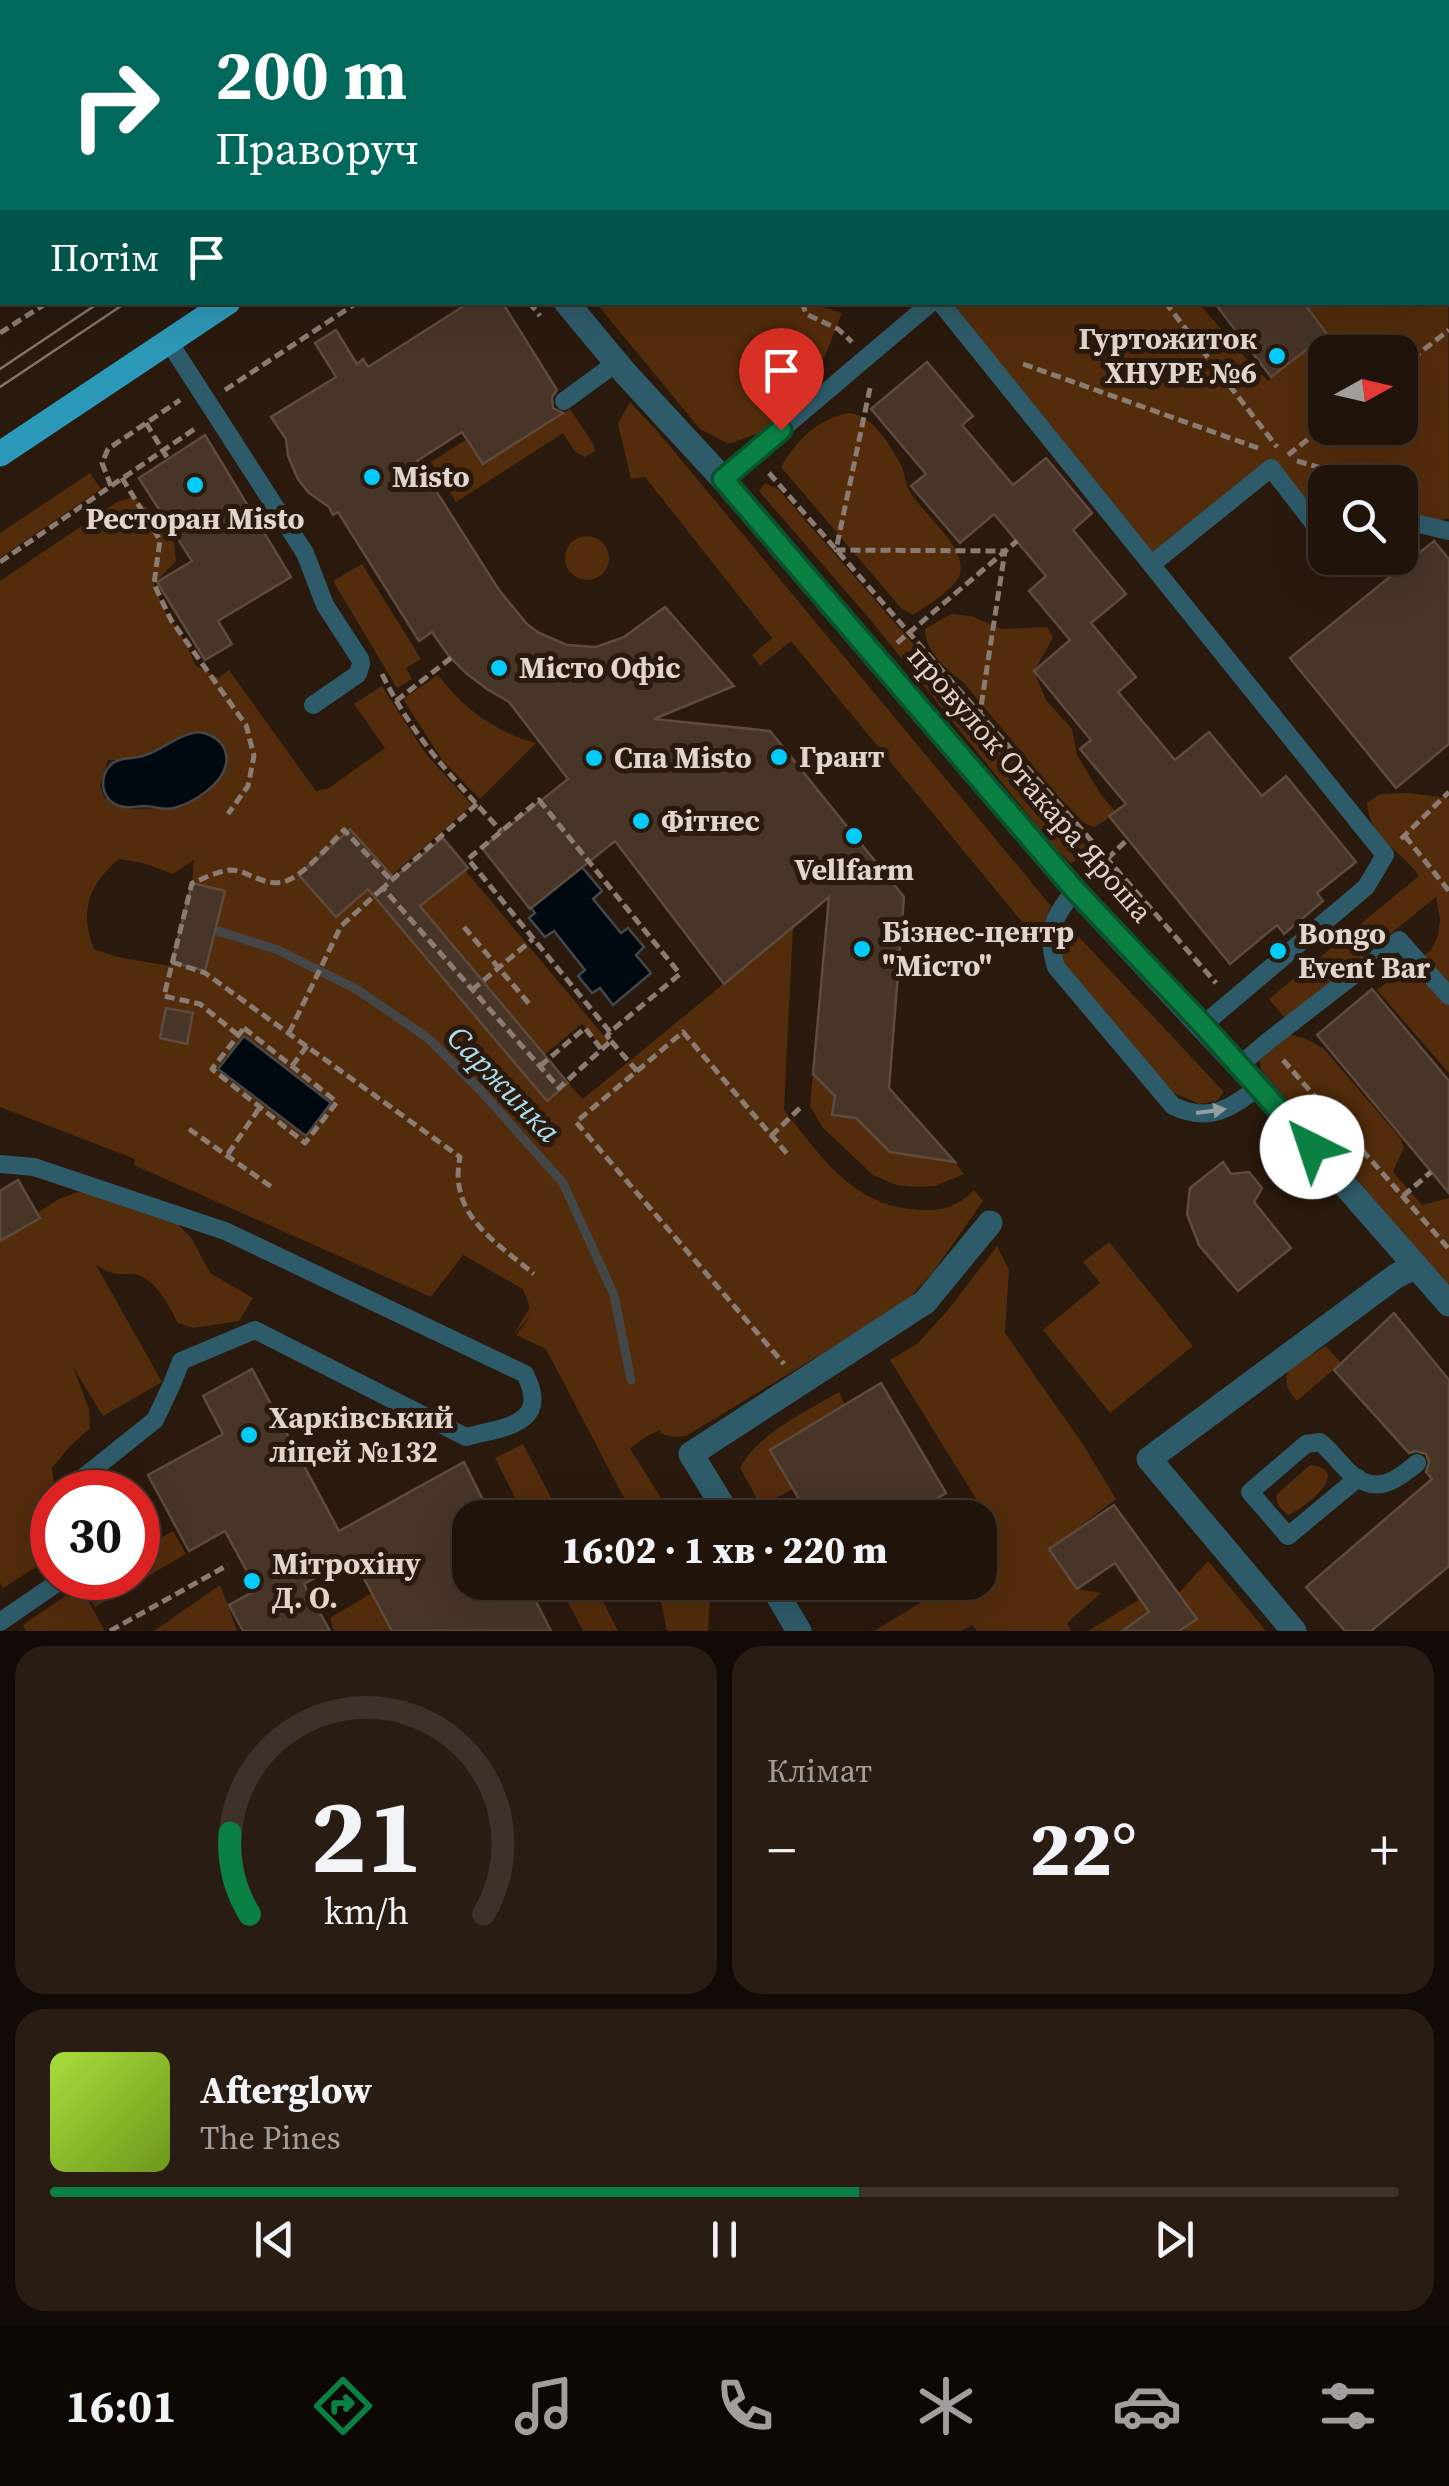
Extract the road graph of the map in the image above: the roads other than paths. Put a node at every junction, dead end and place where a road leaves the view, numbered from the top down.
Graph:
1 (224, 305) edge
2 (568, 305) edge
3 (928, 305) edge
4 (942, 305) edge
5 (168, 342) junction
6 (616, 362) junction
7 (564, 400) dead end
8 (0, 454) edge
9 (723, 479) junction
10 (1308, 516) edge
11 (1418, 524) edge
12 (1449, 532) edge
13 (1152, 564) junction
14 (313, 705) dead end
15 (1075, 890) junction
16 (1449, 996) edge
17 (1203, 1025) junction
18 (1240, 1066) junction
19 (1260, 1087) junction
20 (0, 1164) edge
21 (990, 1223) dead end
22 (1416, 1266) junction
23 (1449, 1304) edge
24 (1417, 1463) dead end
25 (92, 1470) edge
26 (1358, 1478) junction
27 (719, 1500) edge
28 (32, 1600) edge
29 (781, 1600) edge
30 (0, 1622) edge
31 (799, 1631) edge
32 (1294, 1631) edge

1 - 5 main road
2 - 6 street, провулок Отакара Яроша
3 - 9 lane
4 - 13 lane
5 - 8 main road
5 - 14 lane
6 - 7 lane
6 - 9 street, провулок Отакара Яроша
9 - 15 street, провулок Отакара Яроша
10 - 13 lane
11 - 12 lane
13 - 17 lane
15 - 17 street, провулок Отакара Яроша
15 -> 19 lane
16 - 18 lane
17 - 18 street, провулок Отакара Яроша
18 - 19 street, провулок Отакара Яроша
19 - 22 street, провулок Отакара Яроша
20 - 25 lane
21 - 27 street
22 - 23 street, провулок Отакара Яроша
22 - 32 street
24 - 26 lane
26 - 26 lane
28 - 30 lane
29 - 31 street

